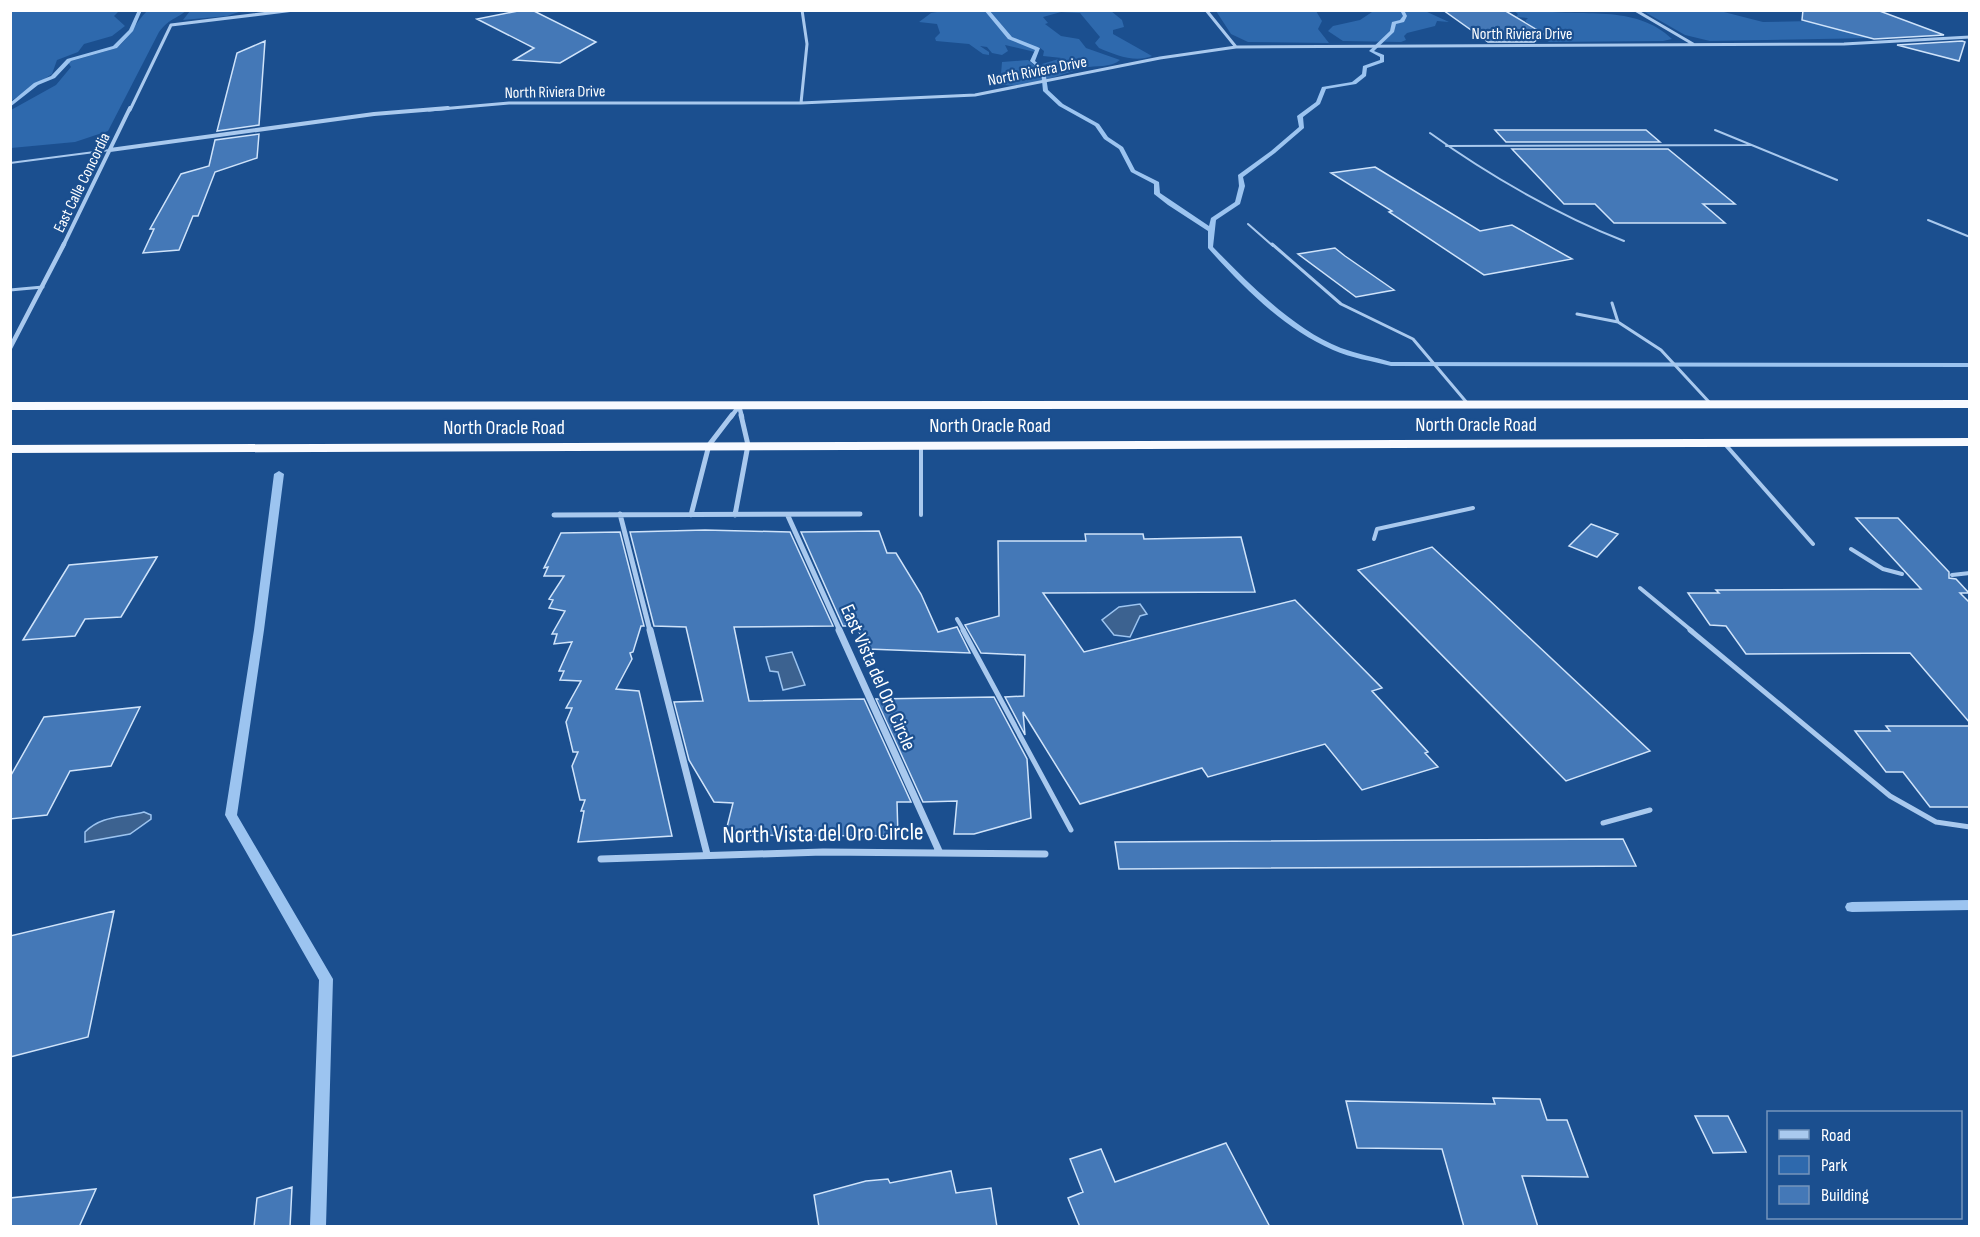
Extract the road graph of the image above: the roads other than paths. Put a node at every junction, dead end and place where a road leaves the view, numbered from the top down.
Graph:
1 (294, 10) edge
2 (802, 10) edge
3 (1206, 10) edge
4 (1635, 10) edge
5 (1970, 37) edge
6 (1694, 44) junction
7 (1236, 46) junction
8 (801, 103) junction
9 (1715, 130) dead end
10 (1430, 134) dead end
11 (1751, 145) junction
12 (1446, 146) junction
13 (110, 150) junction
14 (10, 163) edge
15 (1837, 180) dead end
16 (1928, 220) dead end
17 (1248, 224) dead end
18 (1970, 237) edge
19 (1624, 241) dead end
20 (44, 287) junction
21 (10, 290) edge
22 (1612, 303) dead end
23 (1577, 314) dead end
24 (1618, 322) junction
25 (10, 348) edge
26 (1468, 404) junction
27 (1970, 404) edge
28 (1712, 405) junction
29 (10, 406) edge
30 (739, 406) junction
31 (1970, 442) edge
32 (1724, 443) junction
33 (921, 444) junction
34 (709, 445) junction
35 (748, 445) junction
36 (10, 449) edge
37 (1473, 508) dead end
38 (620, 514) junction
39 (692, 514) junction
40 (860, 514) dead end
41 (554, 515) dead end
42 (735, 515) junction
43 (921, 515) dead end
44 (788, 516) junction
45 (1374, 539) dead end
46 (1813, 544) dead end
47 (1851, 549) dead end
48 (1970, 573) edge
49 (1902, 574) dead end
50 (1953, 575) dead end
51 (1640, 588) dead end
52 (957, 619) dead end
53 (1650, 810) dead end
54 (1603, 823) dead end
55 (1970, 827) edge
56 (1071, 830) dead end
57 (939, 851) junction
58 (707, 854) junction
59 (1046, 854) dead end
60 (601, 859) dead end

1 - 13 street, East Calle Concordia
2 - 8 street
3 - 7 street
4 - 6 street
5 - 6 street, North Riviera Drive
6 - 7 street, North Riviera Drive
7 - 8 street, North Riviera Drive
8 - 13 street, North Riviera Drive
9 - 11 lane
10 - 12 lane
11 - 12 lane
11 - 15 lane
12 - 19 lane
13 - 14 lane
13 - 20 street, East Calle Concordia
16 - 18 lane
17 - 26 lane
20 - 21 lane
20 - 25 street, East Calle Concordia
22 - 24 lane
23 - 24 lane
24 - 28 lane
26 - 28 highway, North Oracle Road
26 - 30 highway, North Oracle Road
27 - 28 highway, North Oracle Road
29 - 30 highway, North Oracle Road
30 - 34 street
30 - 35 street
31 - 32 highway, North Oracle Road
32 - 33 highway, North Oracle Road
32 - 46 lane
33 - 35 highway, North Oracle Road
33 - 43 lane
34 - 35 highway, North Oracle Road
34 - 36 highway, North Oracle Road
34 - 39 street
35 - 42 street
37 - 45 lane
38 - 39 street
38 - 41 street
38 - 58 street
39 - 42 street
40 - 44 street
42 - 44 street
44 - 57 street, East Vista del Oro Circle
47 - 49 lane
48 - 50 lane
51 - 55 lane
52 - 56 lane
53 - 54 lane
57 - 58 street, North Vista del Oro Circle
57 - 59 street, North Vista del Oro Circle
58 - 60 street, North Vista del Oro Circle

